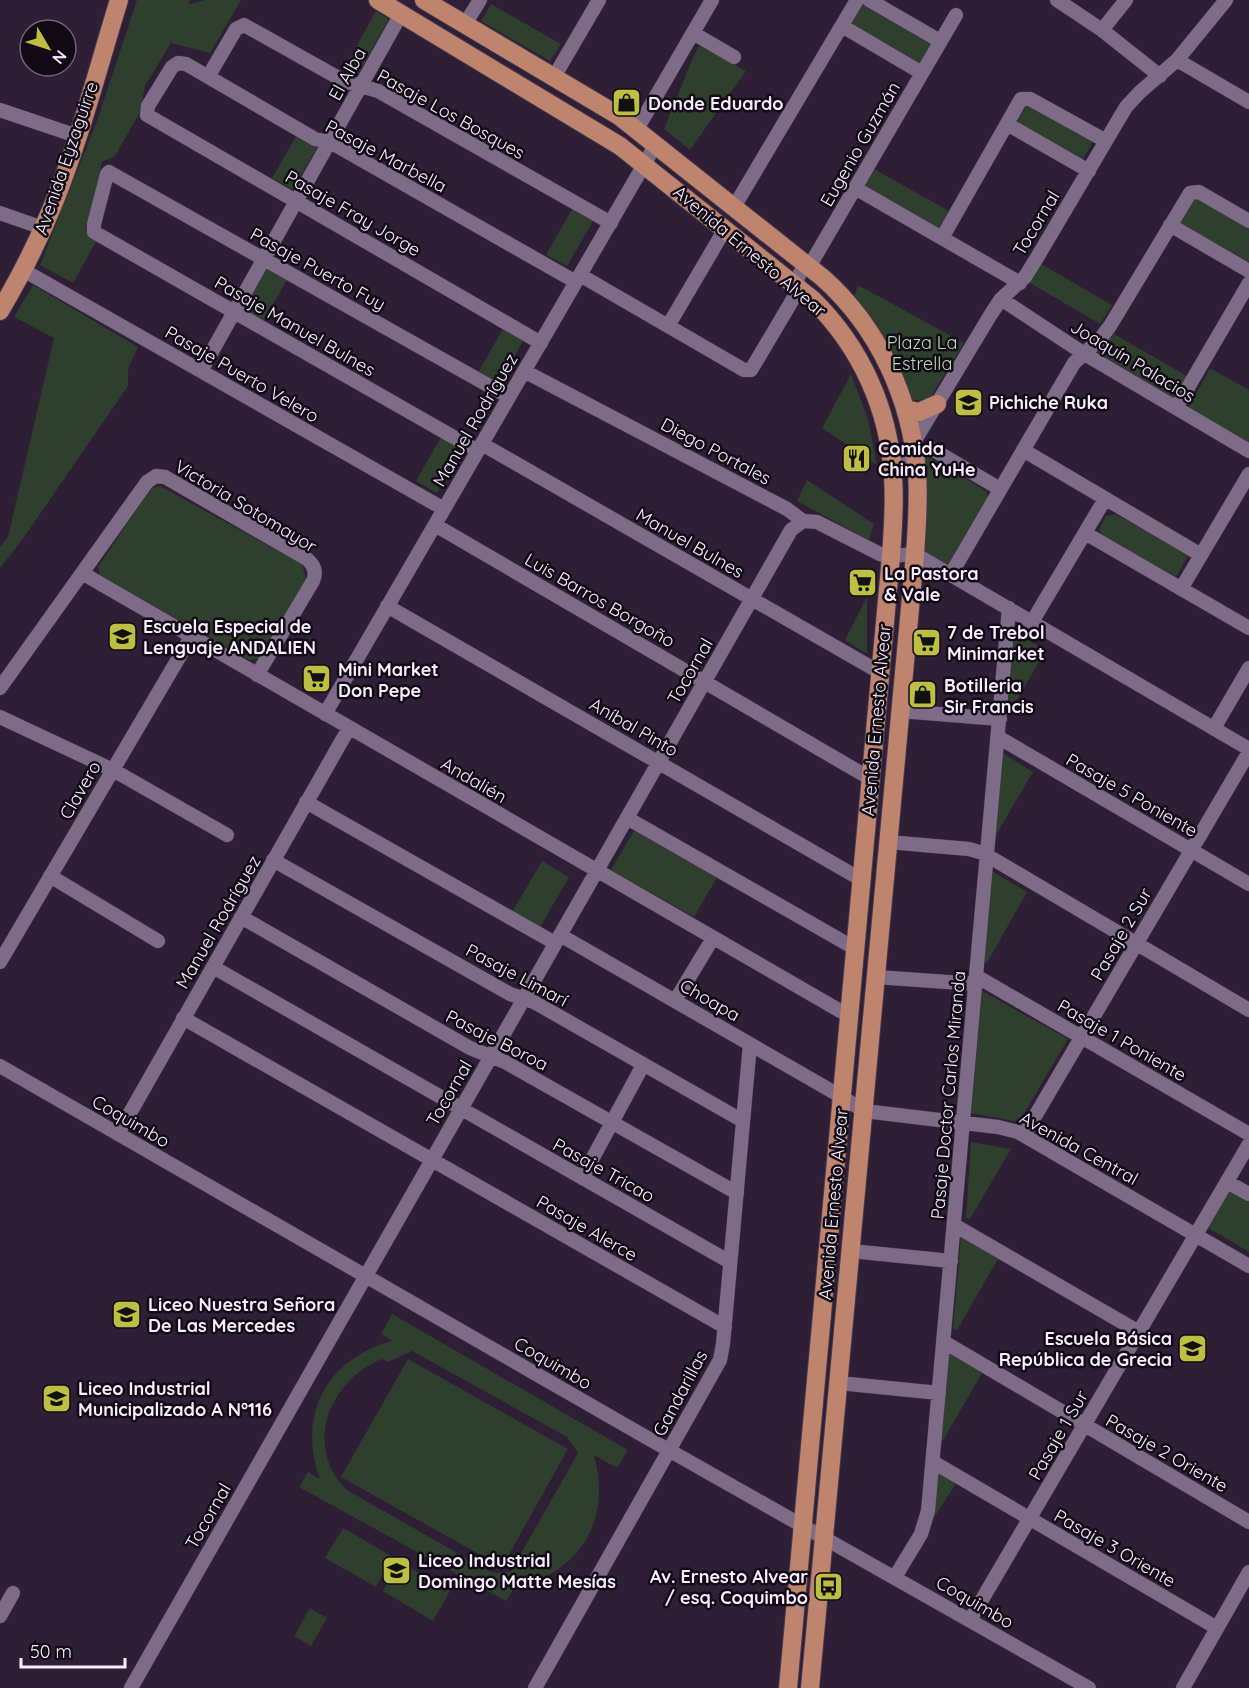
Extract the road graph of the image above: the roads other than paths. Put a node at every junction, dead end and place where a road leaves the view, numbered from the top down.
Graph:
1 (119, 0) edge
2 (378, 0) edge
3 (424, 0) edge
4 (480, 0) edge
5 (599, 0) edge
6 (712, 0) edge
7 (857, 0) edge
8 (869, 0) edge
9 (1057, 0) edge
10 (1126, 0) edge
11 (1226, 0) edge
12 (402, 14) junction
13 (956, 15) dead end
14 (465, 24) junction
15 (842, 26) junction
16 (1102, 30) junction
17 (693, 33) junction
18 (940, 41) junction
19 (734, 57) dead end
20 (1177, 60) junction
21 (922, 73) junction
22 (1160, 76) junction
23 (208, 77) junction
24 (554, 77) junction
25 (361, 86) junction
26 (1249, 102) edge
27 (0, 110) edge
28 (147, 115) joint
29 (1006, 124) junction
30 (636, 129) junction
31 (77, 136) junction
32 (1106, 141) junction
33 (330, 142) junction
34 (656, 144) junction
35 (645, 164) junction
36 (1089, 171) junction
37 (855, 188) junction
38 (296, 201) junction
39 (734, 207) junction
40 (0, 213) edge
41 (1249, 221) edge
42 (611, 223) junction
43 (1170, 225) junction
44 (43, 228) junction
45 (724, 229) junction
46 (94, 232) joint
47 (942, 237) junction
48 (264, 259) junction
49 (809, 267) junction
50 (23, 270) junction
51 (1249, 271) edge
52 (578, 279) junction
53 (1020, 283) junction
54 (1249, 283) edge
55 (799, 289) junction
56 (1001, 299) junction
57 (0, 311) edge
58 (234, 312) junction
59 (668, 326) junction
60 (541, 343) junction
61 (1083, 353) junction
62 (201, 371) junction
63 (524, 371) junction
64 (509, 397) junction
65 (937, 404) junction
66 (1176, 408) junction
67 (905, 409) junction
68 (914, 444) junction
69 (480, 447) junction
70 (932, 449) dead end
71 (1023, 450) junction
72 (1249, 451) edge
73 (1249, 474) edge
74 (893, 477) junction
75 (1000, 489) junction
76 (1105, 499) junction
77 (444, 509) junction
78 (803, 521) junction
79 (435, 525) junction
80 (1084, 533) junction
81 (915, 554) junction
82 (1201, 555) junction
83 (891, 556) junction
84 (82, 573) junction
85 (951, 574) junction
86 (1181, 589) junction
87 (752, 600) junction
88 (387, 606) junction
89 (1009, 608) junction
90 (1032, 622) junction
91 (1249, 628) edge
92 (191, 637) junction
93 (1249, 668) edge
94 (881, 674) junction
95 (257, 675) junction
96 (705, 682) junction
97 (0, 688) edge
98 (900, 711) junction
99 (325, 714) junction
100 (0, 717) edge
101 (1000, 719) junction
102 (349, 728) junction
103 (1214, 728) junction
104 (998, 737) junction
105 (1249, 750) edge
106 (659, 762) junction
107 (113, 770) junction
108 (871, 779) junction
109 (306, 802) junction
110 (627, 818) junction
111 (227, 835) dead end
112 (888, 842) junction
113 (1191, 850) junction
114 (987, 855) junction
115 (273, 860) junction
116 (596, 871) junction
117 (50, 876) junction
118 (862, 880) junction
119 (1249, 884) edge
120 (241, 917) junction
121 (713, 938) junction
122 (558, 939) junction
123 (158, 941) dead end
124 (1136, 944) junction
125 (856, 949) junction
126 (0, 962) edge
127 (213, 967) junction
128 (876, 977) junction
129 (976, 980) junction
130 (523, 999) junction
131 (675, 1001) junction
132 (1249, 1010) edge
133 (849, 1016) junction
134 (183, 1018) junction
135 (1081, 1038) junction
136 (750, 1044) junction
137 (490, 1056) junction
138 (643, 1065) junction
139 (0, 1066) edge
140 (842, 1097) junction
141 (460, 1109) junction
142 (864, 1111) junction
143 (743, 1121) junction
144 (963, 1122) junction
145 (612, 1123) junction
146 (118, 1134) junction
147 (1249, 1134) edge
148 (1024, 1135) junction
149 (1249, 1144) edge
150 (431, 1160) junction
151 (582, 1178) junction
152 (1227, 1182) junction
153 (737, 1193) junction
154 (1249, 1194) edge
155 (954, 1225) junction
156 (1196, 1235) junction
157 (851, 1251) junction
158 (951, 1261) junction
159 (730, 1262) junction
160 (1249, 1266) edge
161 (365, 1276) junction
162 (724, 1327) junction
163 (1139, 1332) junction
164 (944, 1342) junction
165 (839, 1383) junction
166 (939, 1392) junction
167 (1084, 1425) junction
168 (669, 1450) junction
169 (933, 1462) junction
170 (1030, 1519) junction
171 (1249, 1522) edge
172 (803, 1526) junction
173 (825, 1537) junction
174 (1249, 1572) edge
175 (895, 1577) junction
176 (13, 1593) dead end
177 (0, 1616) edge
178 (970, 1620) junction
179 (1217, 1628) junction
180 (131, 1688) edge
181 (535, 1688) edge
182 (788, 1688) edge
183 (810, 1688) edge
184 (1089, 1688) edge
185 (1183, 1688) edge

1 - 31 main road, Avenida Eyzaguirre
2 - 12 main road, Avenida Ernesto Alvear
3 - 14 main road, Avenida Ernesto Alvear
4 - 14 street
5 - 24 street
6 - 17 street
7 - 15 street
8 - 18 street
9 - 16 street
10 - 16 street
11 - 20 street, Tocornal
12 - 25 street, El Alba
12 - 35 main road, Avenida Ernesto Alvear
13 - 18 street, Eugenio Guzmán
14 - 24 main road, Avenida Ernesto Alvear
15 - 21 street
15 - 39 street
16 - 22 street
17 - 19 street
17 - 30 street
18 - 21 street, Eugenio Guzmán
20 - 22 street, Tocornal
20 - 26 street
21 - 37 street, Eugenio Guzmán
22 - 32 street, Tocornal
23 - 25 street, Pasaje Los Bosques
23 - 28 street, Pasaje Marbella
23 - 33 street, Pasaje Marbella
24 - 30 main road, Avenida Ernesto Alvear
25 - 33 street, El Alba
25 - 42 street, Pasaje Los Bosques
27 - 31 street
28 - 38 street, Pasaje Fray Jorge
29 - 32 street
29 - 36 street
29 - 47 street
30 - 34 main road, Avenida Ernesto Alvear
31 - 44 main road, Avenida Eyzaguirre
32 - 36 street, Tocornal
33 - 38 street, El Alba
33 - 52 street, Pasaje Marbella
34 - 35 street, Manuel Rodríguez
34 - 39 main road, Avenida Ernesto Alvear
35 - 42 street, Manuel Rodríguez
35 - 45 main road, Avenida Ernesto Alvear
36 - 53 street, Tocornal
37 - 47 street
37 - 49 street, Eugenio Guzmán
38 - 48 street, El Alba
38 - 60 street, Pasaje Fray Jorge
39 - 49 main road, Avenida Ernesto Alvear
40 - 44 street
41 - 43 street
42 - 52 street, Manuel Rodríguez
43 - 51 street
43 - 61 street
44 - 50 main road, Avenida Eyzaguirre
45 - 55 main road, Avenida Ernesto Alvear
45 - 59 street
46 - 48 street, Pasaje Puerto Fuy
46 - 58 street, Pasaje Manuel Bulnes
47 - 53 street
48 - 58 street, El Alba
48 - 64 street, Pasaje Puerto Fuy
49 - 55 street, Eugenio Guzmán
49 - 67 main road, Avenida Ernesto Alvear
50 - 57 main road, Avenida Eyzaguirre
50 - 62 street, Pasaje Puerto Velero
52 - 59 street, Pasaje Marbella
52 - 60 street, Manuel Rodríguez
53 - 56 street, Tocornal
54 - 66 street
55 - 59 street, Pasaje Marbella
55 - 74 main road, Avenida Ernesto Alvear
56 - 61 street, Joaquín Palacios
56 - 65 street, Tocornal
58 - 62 street, El Alba
58 - 69 street, Pasaje Manuel Bulnes
60 - 63 street, Manuel Rodríguez
61 - 66 street, Joaquín Palacios
61 - 71 street
62 - 77 street, Pasaje Puerto Velero
63 - 64 street, Manuel Rodríguez
63 - 78 street, Diego Portales
64 - 69 street, Manuel Rodríguez
65 - 67 main road
65 - 68 street, Tocornal
66 - 72 street, Joaquín Palacios
67 - 68 main road, Avenida Ernesto Alvear
68 - 74 street, Tocornal
68 - 81 main road, Avenida Ernesto Alvear
69 - 77 street, Manuel Rodríguez
69 - 87 street, Manuel Bulnes
70 - 75 street
71 - 75 street
71 - 76 street
73 - 82 street
74 - 83 main road, Avenida Ernesto Alvear
75 - 85 street
76 - 80 street
76 - 82 street
77 - 79 street, Manuel Rodríguez
78 - 83 street, Diego Portales
78 - 87 street, Tocornal
79 - 88 street, Manuel Rodríguez
79 - 96 street, Luis Barros Borgoño
80 - 86 street
80 - 90 street
81 - 83 street
81 - 85 street
81 - 98 main road, Avenida Ernesto Alvear
82 - 86 street
83 - 94 main road, Avenida Ernesto Alvear
84 - 92 street, Andalién
84 - 95 street, Victoria Sotomayor
84 - 97 street, Victoria Sotomayor
85 - 89 street
86 - 91 street
87 - 94 street, Manuel Bulnes
87 - 96 street, Tocornal
88 - 99 street, Manuel Rodríguez
88 - 106 street, Aníbal Pinto
89 - 90 street
89 - 101 street, Pasaje Doctor Carlos Miranda
90 - 103 street
92 - 95 street, Andalién
92 - 107 street, Clavero
93 - 103 street
94 - 108 main road, Avenida Ernesto Alvear
95 - 99 street, Andalién
96 - 106 street, Tocornal
96 - 108 street, Luis Barros Borgoño
98 - 101 street
98 - 112 main road, Avenida Ernesto Alvear
99 - 102 street, Andalién
100 - 107 street
101 - 104 street, Pasaje Doctor Carlos Miranda
102 - 109 street, Manuel Rodríguez
102 - 116 street, Andalién
103 - 105 street
104 - 113 street, Pasaje 5 Poniente
104 - 114 street, Pasaje Doctor Carlos Miranda
105 - 113 street, Pasaje 2 Sur
106 - 110 street, Tocornal
106 - 118 street, Aníbal Pinto
107 - 111 street
107 - 117 street, Clavero
108 - 118 main road, Avenida Ernesto Alvear
109 - 115 street, Manuel Rodríguez
109 - 122 street, Choapa
110 - 116 street, Tocornal
110 - 125 street
112 - 114 street
112 - 128 main road, Avenida Ernesto Alvear
113 - 119 street, Pasaje 5 Poniente
113 - 124 street, Pasaje 2 Sur
114 - 124 street
114 - 129 street, Pasaje Doctor Carlos Miranda
115 - 120 street, Manuel Rodríguez
115 - 130 street, Pasaje Limarí
116 - 121 street, Andalién
116 - 122 street, Tocornal
117 - 123 street
117 - 126 street, Clavero
118 - 125 main road, Avenida Ernesto Alvear
120 - 127 street, Manuel Rodríguez
120 - 137 street, Pasaje Boroa
121 - 131 street
121 - 133 street, Andalién
122 - 130 street, Tocornal
122 - 131 street, Choapa
124 - 132 street
124 - 135 street, Pasaje 2 Sur
125 - 133 main road, Avenida Ernesto Alvear
127 - 134 street, Manuel Rodríguez
127 - 141 street, Pasaje Tricao
128 - 129 street, Pasaje 1 Poniente
128 - 142 main road, Avenida Ernesto Alvear
129 - 135 street, Pasaje 1 Poniente
129 - 144 street, Pasaje Doctor Carlos Miranda
130 - 137 street, Tocornal
130 - 138 street, Pasaje Limarí
131 - 136 street, Choapa
133 - 140 main road, Avenida Ernesto Alvear
134 - 146 street, Manuel Rodríguez
134 - 150 street, Pasaje Alerce
135 - 147 street, Pasaje 1 Poniente
135 - 148 street, Pasaje 2 Sur
136 - 140 street, Choapa
136 - 143 street, Gandarillas
137 - 141 street, Tocornal
137 - 145 street, Pasaje Boroa
138 - 143 street, Pasaje Limarí
138 - 145 street
139 - 146 street, Coquimbo
140 - 142 street, Avenida Central
140 - 172 main road, Avenida Ernesto Alvear
141 - 150 street, Tocornal
141 - 151 street, Pasaje Tricao
142 - 144 street, Avenida Central
142 - 157 main road, Avenida Ernesto Alvear
143 - 153 street, Gandarillas
144 - 148 street, Avenida Central
144 - 155 street, Pasaje Doctor Carlos Miranda
145 - 151 street
145 - 153 street, Pasaje Boroa
146 - 161 street, Coquimbo
148 - 156 street, Avenida Central
149 - 152 street, Pasaje 1 Sur
150 - 161 street, Tocornal
150 - 162 street, Pasaje Alerce
151 - 159 street, Pasaje Tricao
152 - 154 street
152 - 156 street, Pasaje 1 Sur
153 - 159 street, Gandarillas
155 - 158 street, Pasaje Doctor Carlos Miranda
155 - 163 street
156 - 160 street, Avenida Central
156 - 163 street, Pasaje 1 Sur
157 - 158 street
157 - 165 main road, Avenida Ernesto Alvear
158 - 164 street, Pasaje Doctor Carlos Miranda
159 - 162 street, Gandarillas
161 - 168 street, Coquimbo
161 - 180 street, Tocornal
162 - 168 street, Gandarillas
163 - 167 street, Pasaje 1 Sur
164 - 166 street, Pasaje Doctor Carlos Miranda
164 - 167 street, Pasaje 2 Oriente
165 - 166 street
165 - 173 main road, Avenida Ernesto Alvear
166 - 169 street, Pasaje Doctor Carlos Miranda
167 - 170 street, Pasaje 1 Sur
167 - 171 street, Pasaje 2 Oriente
168 - 172 street, Coquimbo
168 - 181 street, Gandarillas
169 - 170 street, Pasaje 3 Oriente
169 - 175 street, Pasaje Doctor Carlos Miranda
170 - 178 street, Pasaje 1 Sur
170 - 179 street, Pasaje 3 Oriente
172 - 173 street, Coquimbo
172 - 182 main road, Avenida Ernesto Alvear
173 - 175 street, Coquimbo
173 - 183 main road, Avenida Ernesto Alvear
174 - 179 street
175 - 178 street, Coquimbo
176 - 177 street
178 - 184 street, Coquimbo
179 - 185 street

